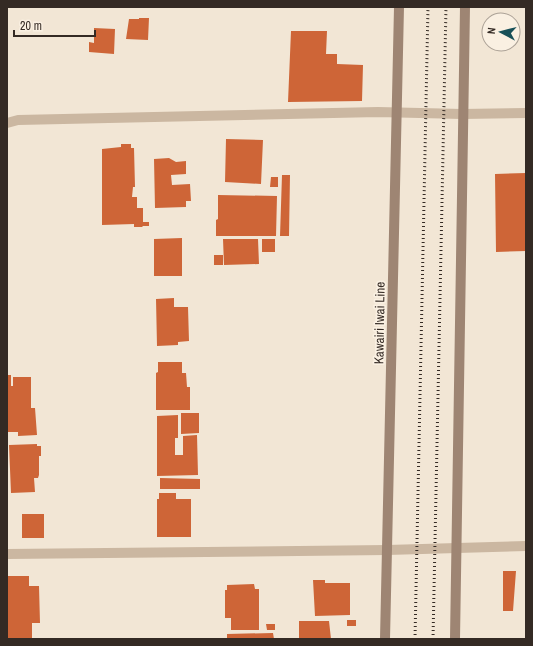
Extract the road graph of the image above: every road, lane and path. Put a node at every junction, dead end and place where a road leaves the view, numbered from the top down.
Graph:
1 (399, 7) edge
2 (465, 7) edge
3 (398, 112) junction
4 (526, 113) edge
5 (462, 114) junction
6 (7, 123) edge
7 (458, 546) junction
8 (526, 546) edge
9 (386, 550) junction
10 (7, 554) edge
11 (385, 639) edge
12 (455, 639) edge

1 - 3 main road, Kawairi Iwai Line
2 - 5 main road
3 - 5 street
3 - 6 street
3 - 9 main road, Kawairi Iwai Line
4 - 5 street
5 - 7 main road
7 - 8 street
7 - 9 street
7 - 12 main road
9 - 10 street
9 - 11 main road, Kawairi Iwai Line

